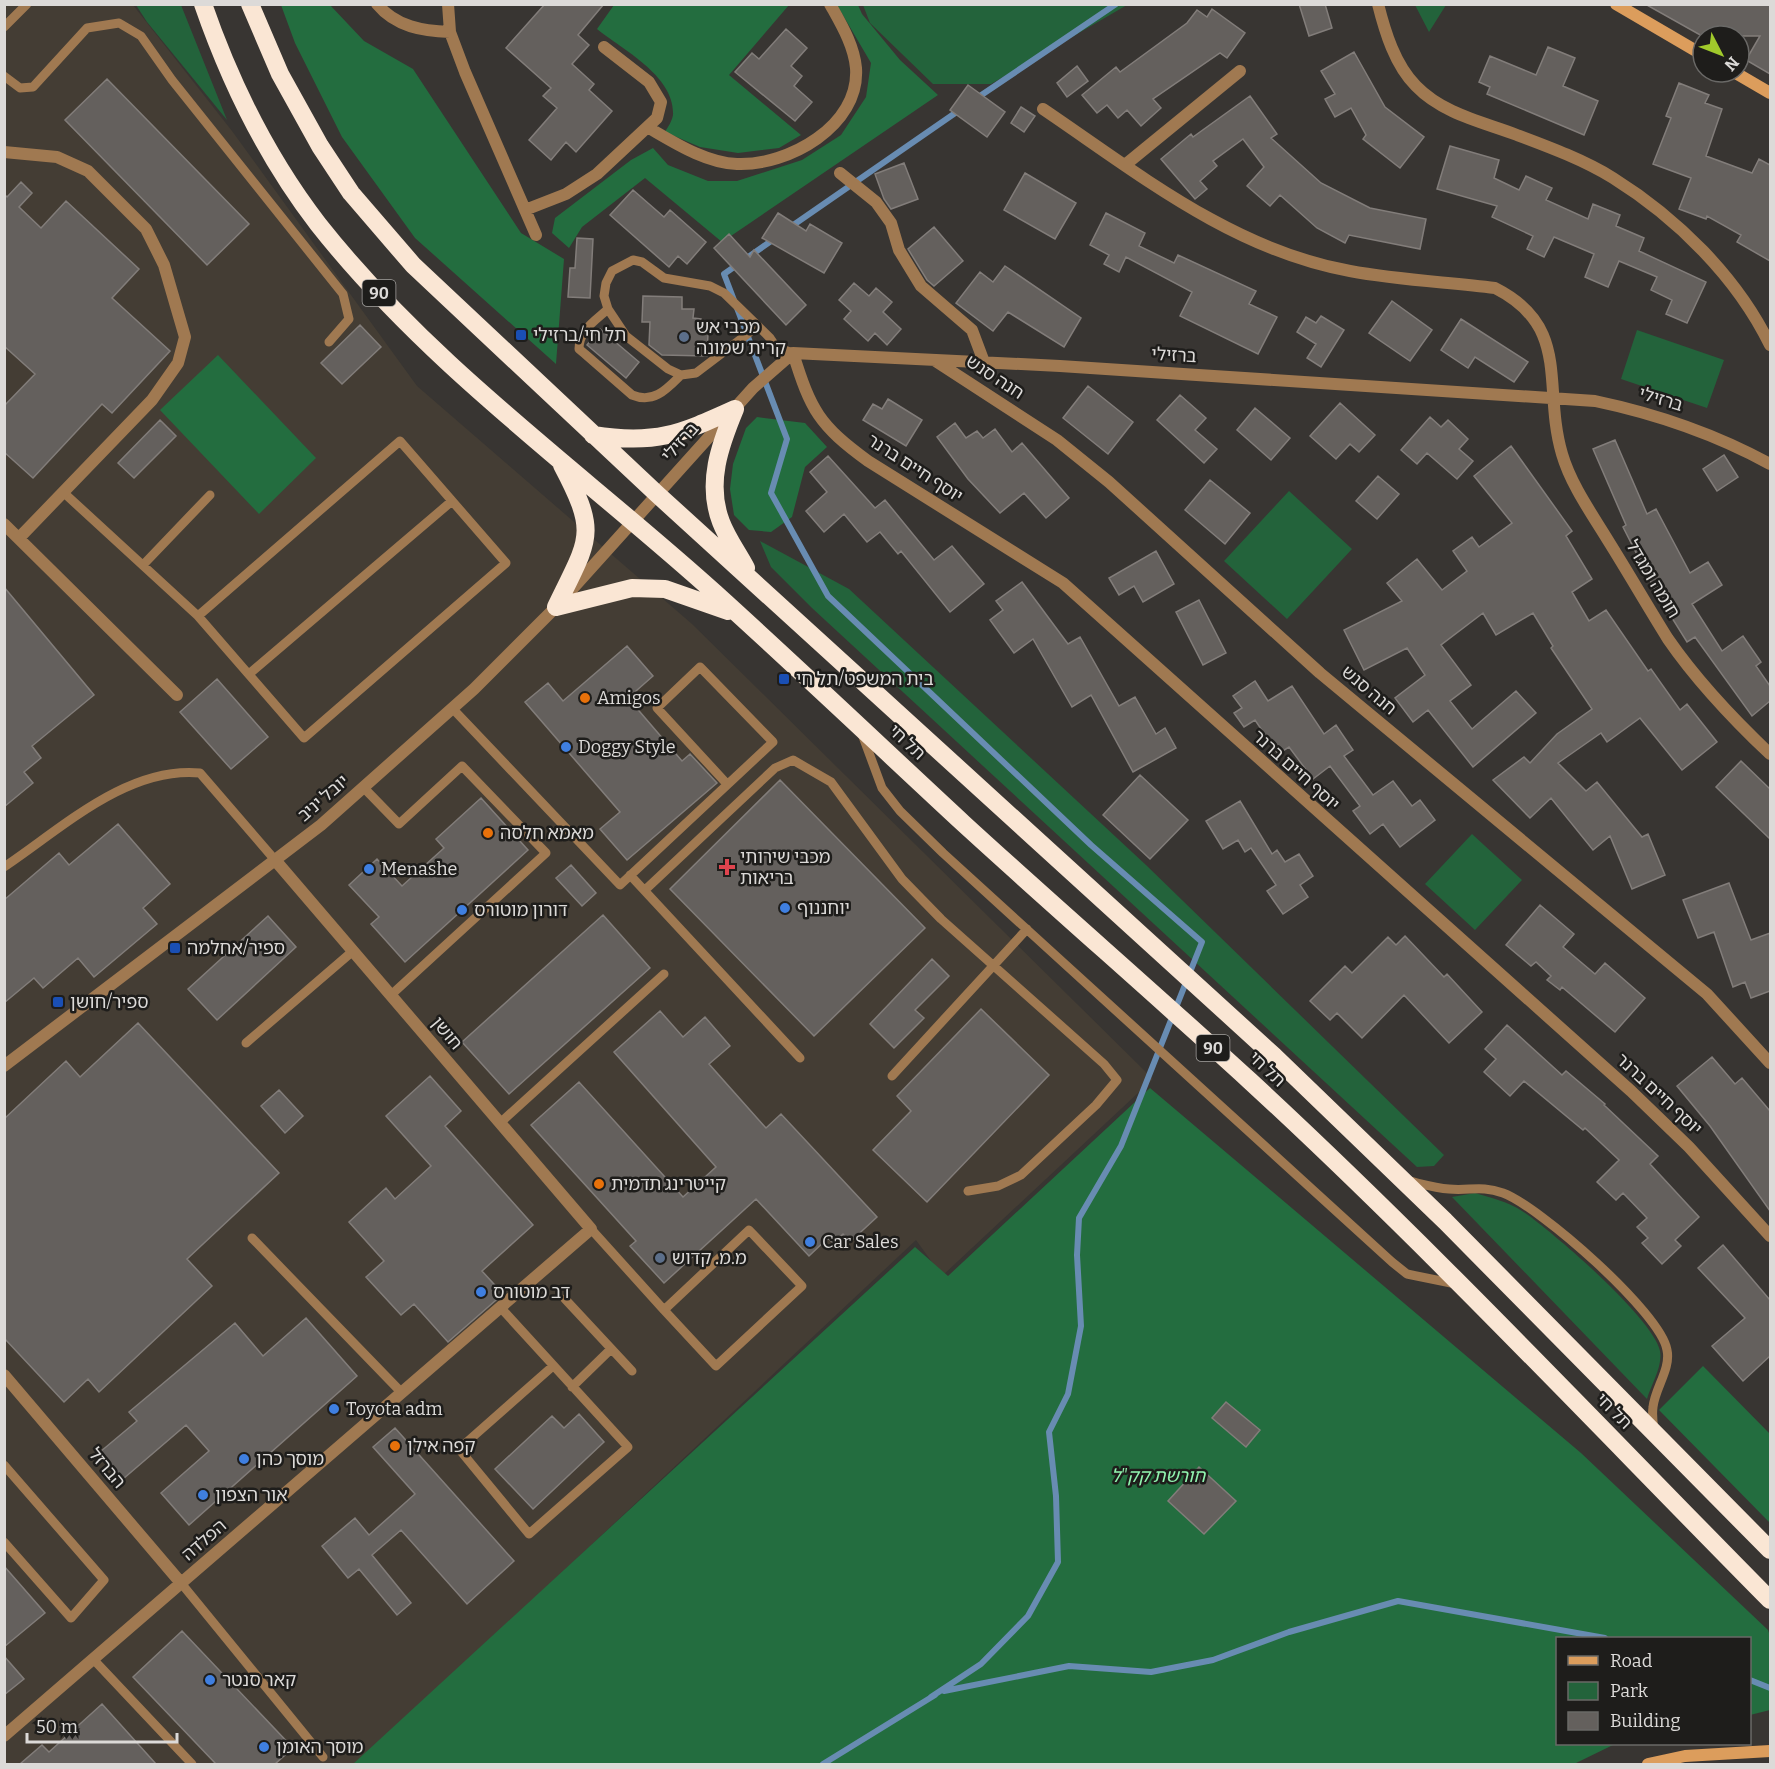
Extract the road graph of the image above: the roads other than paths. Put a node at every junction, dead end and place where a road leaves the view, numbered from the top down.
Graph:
1 (27, 4) edge
2 (203, 4) edge
3 (250, 4) edge
4 (377, 4) edge
5 (448, 4) edge
6 (830, 4) edge
7 (1378, 4) edge
8 (1616, 4) edge
9 (4, 27) edge
10 (450, 32) junction
11 (604, 47) dead end
12 (1691, 48) edge
13 (1240, 71) dead end
14 (4, 76) edge
15 (1751, 82) edge
16 (1770, 93) edge
17 (1043, 109) dead end
18 (649, 128) junction
19 (4, 152) edge
20 (1125, 165) junction
21 (840, 173) dead end
22 (525, 210) junction
23 (536, 235) dead end
24 (608, 309) junction
25 (758, 326) junction
26 (328, 342) dead end
27 (1770, 345) edge
28 (793, 353) junction
29 (933, 359) junction
30 (984, 362) junction
31 (681, 375) junction
32 (1552, 397) junction
33 (735, 409) junction
34 (593, 435) junction
35 (557, 455) junction
36 (1770, 464) edge
37 (63, 492) junction
38 (657, 494) junction
39 (210, 495) dead end
40 (452, 501) junction
41 (633, 520) junction
42 (4, 524) edge
43 (19, 538) junction
44 (143, 565) junction
45 (753, 580) junction
46 (556, 607) junction
47 (198, 616) junction
48 (741, 616) junction
49 (249, 674) junction
50 (177, 695) dead end
51 (452, 708) junction
52 (859, 726) junction
53 (1770, 754) edge
54 (727, 784) junction
55 (363, 787) junction
56 (275, 860) junction
57 (4, 867) edge
58 (630, 875) junction
59 (645, 890) junction
60 (1027, 929) junction
61 (353, 951) junction
62 (994, 967) junction
63 (664, 974) dead end
64 (391, 995) junction
65 (246, 1043) dead end
66 (800, 1058) dead end
67 (1770, 1063) edge
68 (5, 1065) edge
69 (892, 1077) dead end
70 (501, 1123) junction
71 (1403, 1180) junction
72 (968, 1191) dead end
73 (591, 1229) junction
74 (1770, 1236) edge
75 (252, 1238) dead end
76 (1458, 1284) junction
77 (566, 1299) dead end
78 (500, 1307) junction
79 (664, 1310) junction
80 (611, 1349) junction
81 (553, 1366) junction
82 (632, 1371) dead end
83 (4, 1375) edge
84 (572, 1387) junction
85 (402, 1393) junction
86 (1654, 1432) junction
87 (4, 1465) edge
88 (4, 1542) edge
89 (1770, 1550) edge
90 (182, 1583) junction
91 (1770, 1600) edge
92 (93, 1659) junction
93 (4, 1736) edge
94 (1770, 1751) edge
95 (323, 1757) dead end
96 (192, 1764) edge
97 (1648, 1764) edge

1 - 9 lane
2 - 35 highway, 90
3 - 34 highway, 90
4 - 10 street
5 - 10 street
6 - 18 street
7 - 27 street
8 - 12 street
10 - 22 street
11 - 18 street
13 - 20 street
14 - 26 lane
15 - 16 street
17 - 20 street, חומה ומגדל
18 - 22 street
19 - 37 street
20 - 32 street, חומה ומגדל
21 - 30 street
22 - 23 street
24 - 25 lane
24 - 31 lane
24 - 31 lane
25 - 28 lane
25 - 31 lane
28 - 29 street, ברזילי
28 - 33 street, ברזילי
28 - 74 street, יוסף חיים ברנר
29 - 30 street, ברזילי
29 - 67 street, חנה סנש
30 - 32 street, ברזילי
32 - 36 street, ברזילי
32 - 53 street, חומה ומגדל
33 - 34 highway
33 - 38 street, ברזילי
33 - 45 highway
34 - 38 highway, 90
35 - 41 highway, 90
35 - 46 highway
37 - 43 street
37 - 44 lane
38 - 41 street, ברזילי
38 - 45 highway, תל חי / 90
39 - 44 lane
40 - 47 lane
40 - 49 lane
40 - 49 lane
41 - 46 street, יובל יניב
41 - 48 highway, תל חי / 90
42 - 43 street
43 - 50 street
44 - 47 lane
45 - 71 highway, תל חי / 90
46 - 48 highway
46 - 51 street, יובל יניב
47 - 49 lane
48 - 52 highway, תל חי / 90
51 - 55 street, יובל יניב
51 - 58 lane
52 - 60 lane
52 - 76 highway, תל חי / 90
54 - 54 lane
54 - 58 lane
55 - 56 street, יובל יניב
55 - 64 lane
56 - 57 lane
56 - 61 street, חושן
56 - 68 street, יובל יניב
58 - 59 lane
59 - 62 lane
59 - 66 lane
60 - 62 lane
60 - 76 lane
61 - 64 street, חושן
61 - 65 lane
62 - 69 lane
62 - 72 lane
63 - 70 lane
64 - 70 street, חושן
70 - 73 street, חושן
71 - 86 highway, תל חי / 90
71 - 86 lane
73 - 78 street, הפלדה
73 - 79 lane
75 - 85 lane
76 - 91 highway, תל חי / 90
77 - 80 lane
78 - 81 lane
78 - 85 street, הפלדה
79 - 79 lane
80 - 82 lane
80 - 84 lane
81 - 84 lane
81 - 84 lane
83 - 90 street, הברזל
85 - 90 street, הפלדה
86 - 89 highway, תל חי / 90
87 - 88 lane
90 - 92 street, הפלדה
90 - 95 lane
92 - 93 street, הפלדה
92 - 96 lane
94 - 97 street

